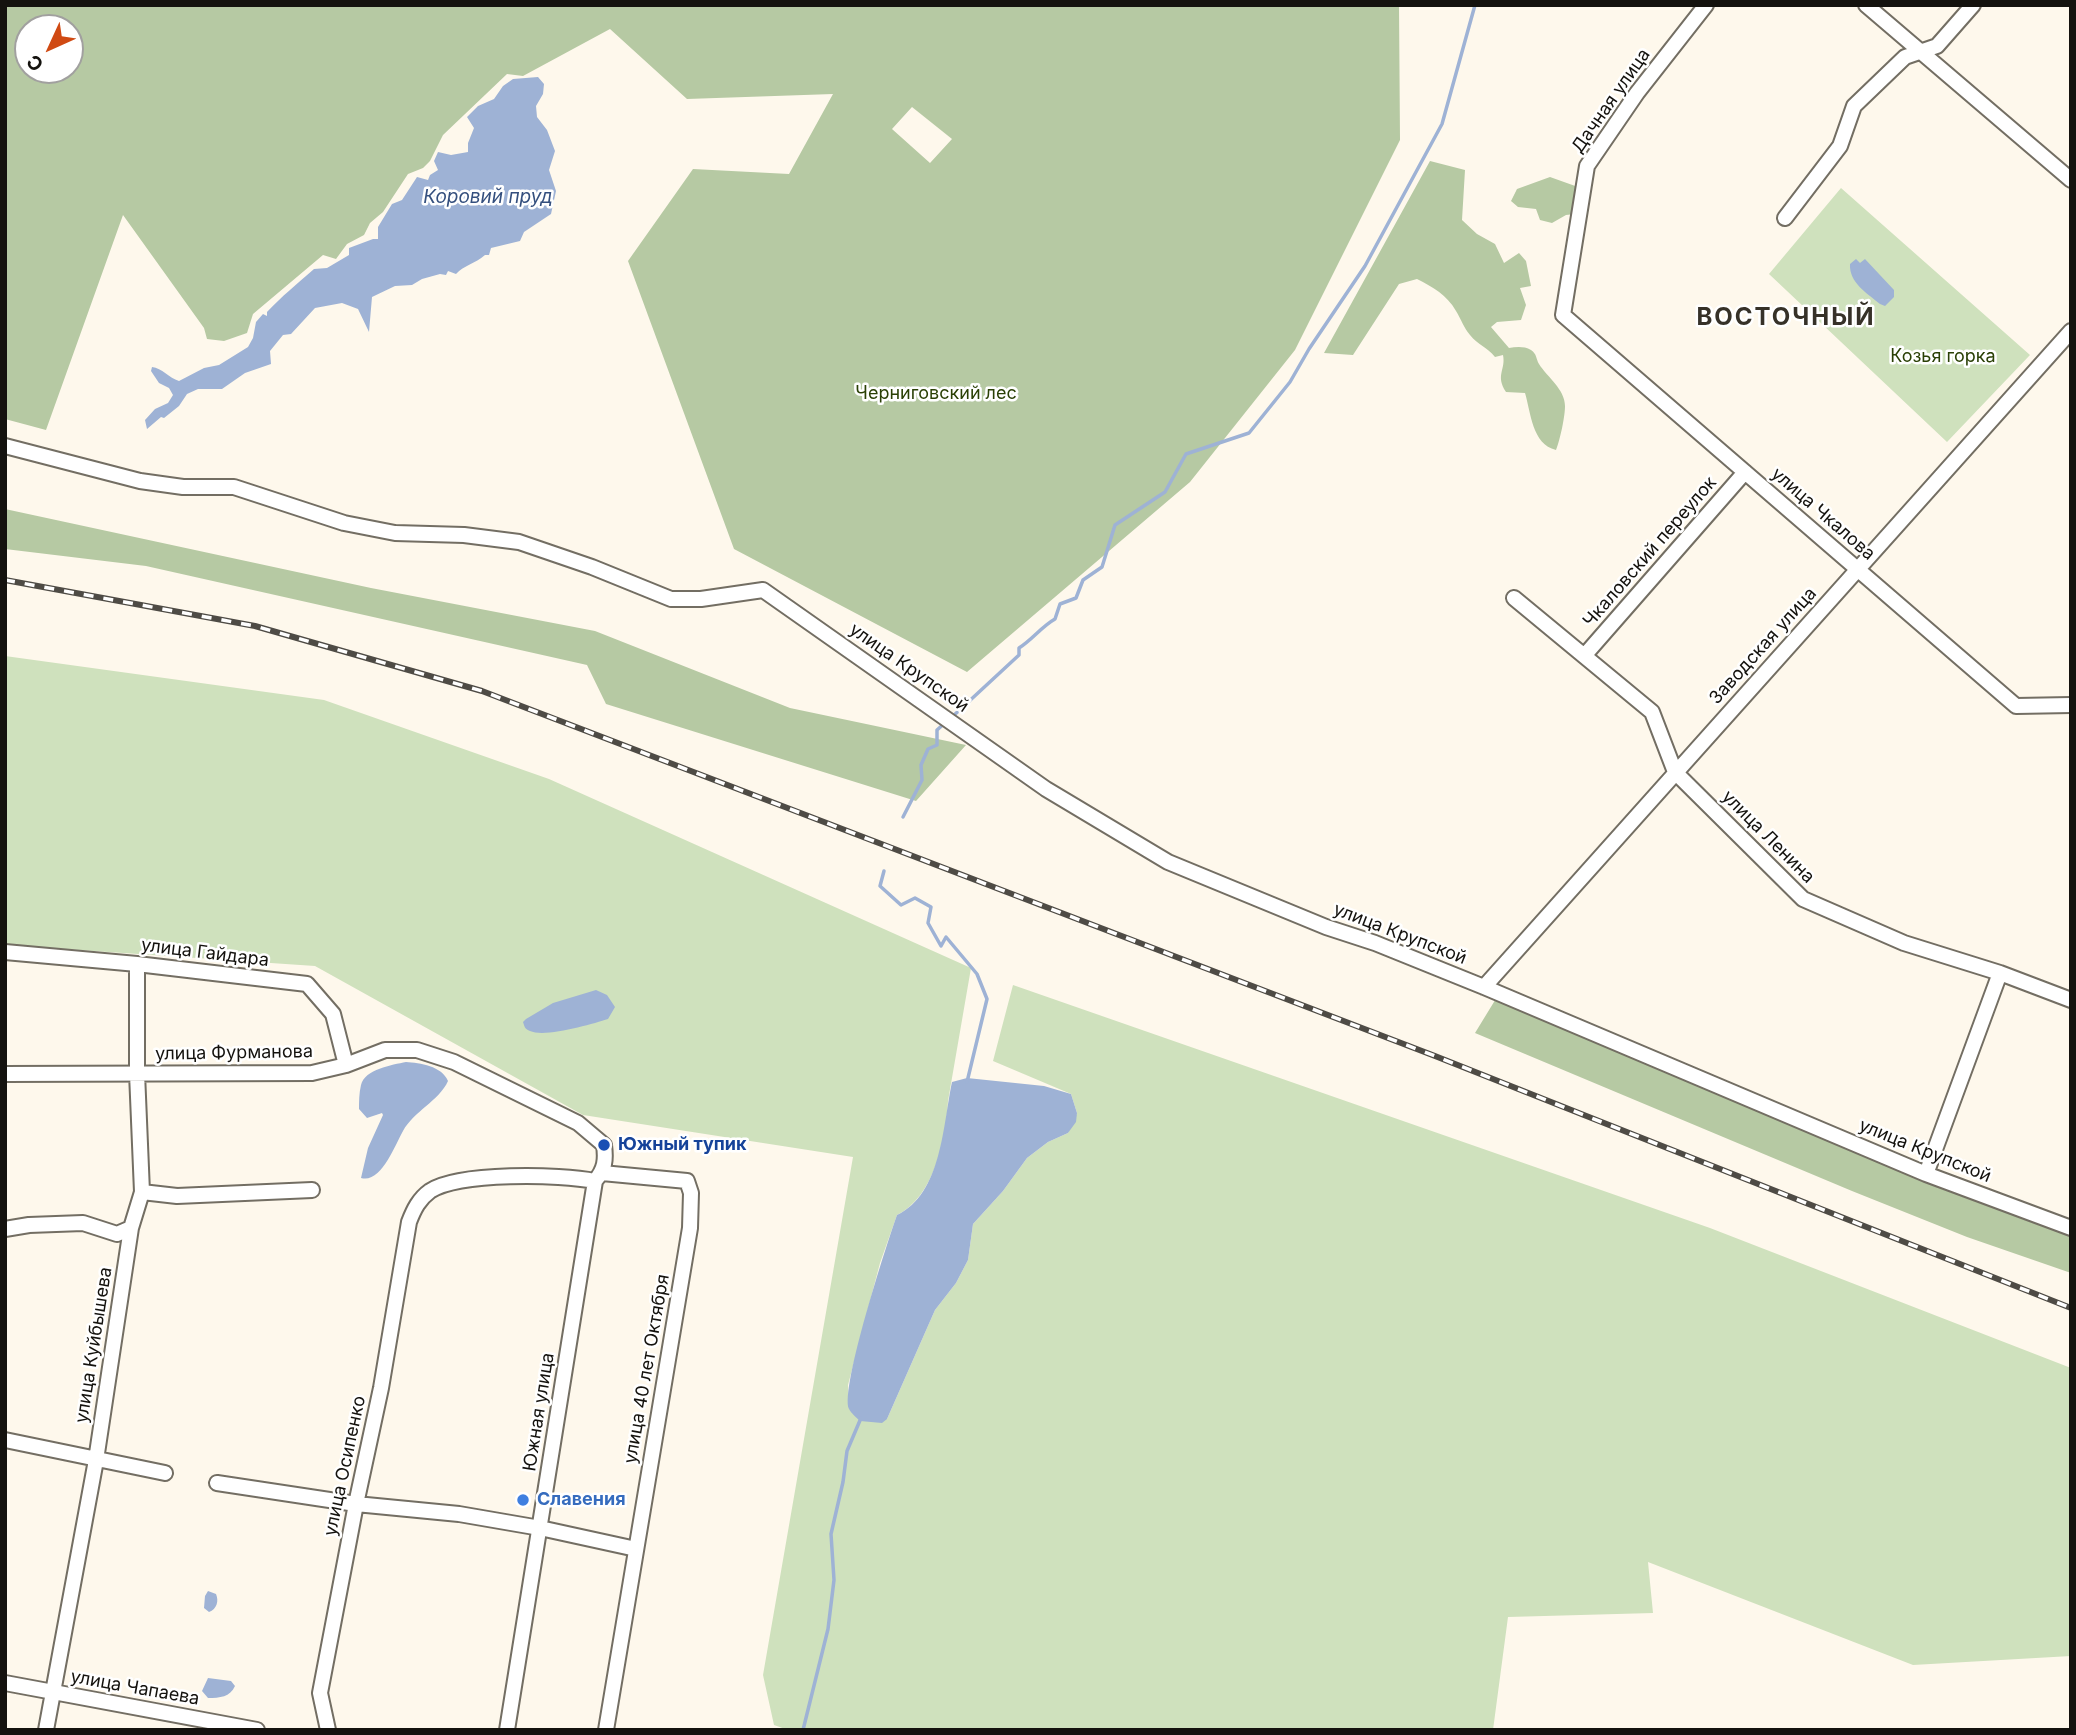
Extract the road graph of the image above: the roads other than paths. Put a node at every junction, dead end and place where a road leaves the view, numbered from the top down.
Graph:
1 (1706, 5) edge
2 (1866, 5) edge
3 (1973, 5) edge
4 (1920, 52) junction
5 (2071, 180) edge
6 (1785, 218) dead end
7 (1563, 315) joint
8 (2071, 331) edge
9 (5, 446) edge
10 (1745, 472) junction
11 (1858, 569) junction
12 (1514, 598) dead end
13 (1584, 656) junction
14 (2071, 705) edge
15 (1675, 772) junction
16 (5, 952) edge
17 (137, 964) junction
18 (2000, 973) junction
19 (1484, 987) junction
20 (2071, 1000) edge
21 (346, 1065) junction
22 (137, 1073) junction
23 (5, 1074) edge
24 (604, 1145) joint
25 (1926, 1174) junction
26 (598, 1177) junction
27 (312, 1190) dead end
28 (142, 1192) junction
29 (131, 1228) junction
30 (2071, 1228) edge
31 (5, 1229) edge
32 (5, 1440) edge
33 (96, 1460) junction
34 (165, 1473) dead end
35 (217, 1483) dead end
36 (356, 1504) junction
37 (540, 1528) junction
38 (636, 1549) junction
39 (5, 1683) edge
40 (53, 1692) junction
41 (46, 1730) edge
42 (257, 1730) edge
43 (328, 1730) edge
44 (507, 1730) edge
45 (606, 1730) edge

1 - 7 street, Дачная улица
2 - 4 street
3 - 4 street
4 - 5 street
4 - 6 street
7 - 10 street, улица Чкалова
8 - 11 street, Заводская улица
9 - 19 street, улица Крупской
10 - 11 street, улица Чкалова
10 - 13 street, Чкаловский переулок
11 - 14 street, улица Чкалова
11 - 15 street, Заводская улица
12 - 13 street, улица Ленина
13 - 15 street, улица Ленина
15 - 18 street, улица Ленина
15 - 19 street, Заводская улица
16 - 17 street, улица Гайдара
17 - 21 street, улица Гайдара
17 - 22 street, улица Куйбышева
18 - 20 street, улица Ленина
18 - 25 street
19 - 25 street, улица Крупской
21 - 22 street, улица Фурманова
21 - 24 street, улица Фурманова
22 - 23 street, улица Фурманова
22 - 28 street, улица Куйбышева
24 - 26 street, Южная улица
25 - 30 street, улица Крупской
26 - 36 street, улица Осипенко
26 - 37 street, Южная улица
26 - 38 street, улица 40 лет Октября
27 - 28 street
28 - 29 street, улица Куйбышева
29 - 31 street
29 - 33 street, улица Куйбышева
32 - 33 street
33 - 34 street
33 - 40 street, улица Куйбышева
35 - 36 street
36 - 37 street
36 - 43 street, улица Осипенко
37 - 38 street
37 - 44 street, Южная улица
38 - 45 street, улица 40 лет Октября
39 - 40 street, улица Чапаева
40 - 41 street, улица Куйбышева
40 - 42 street, улица Чапаева

